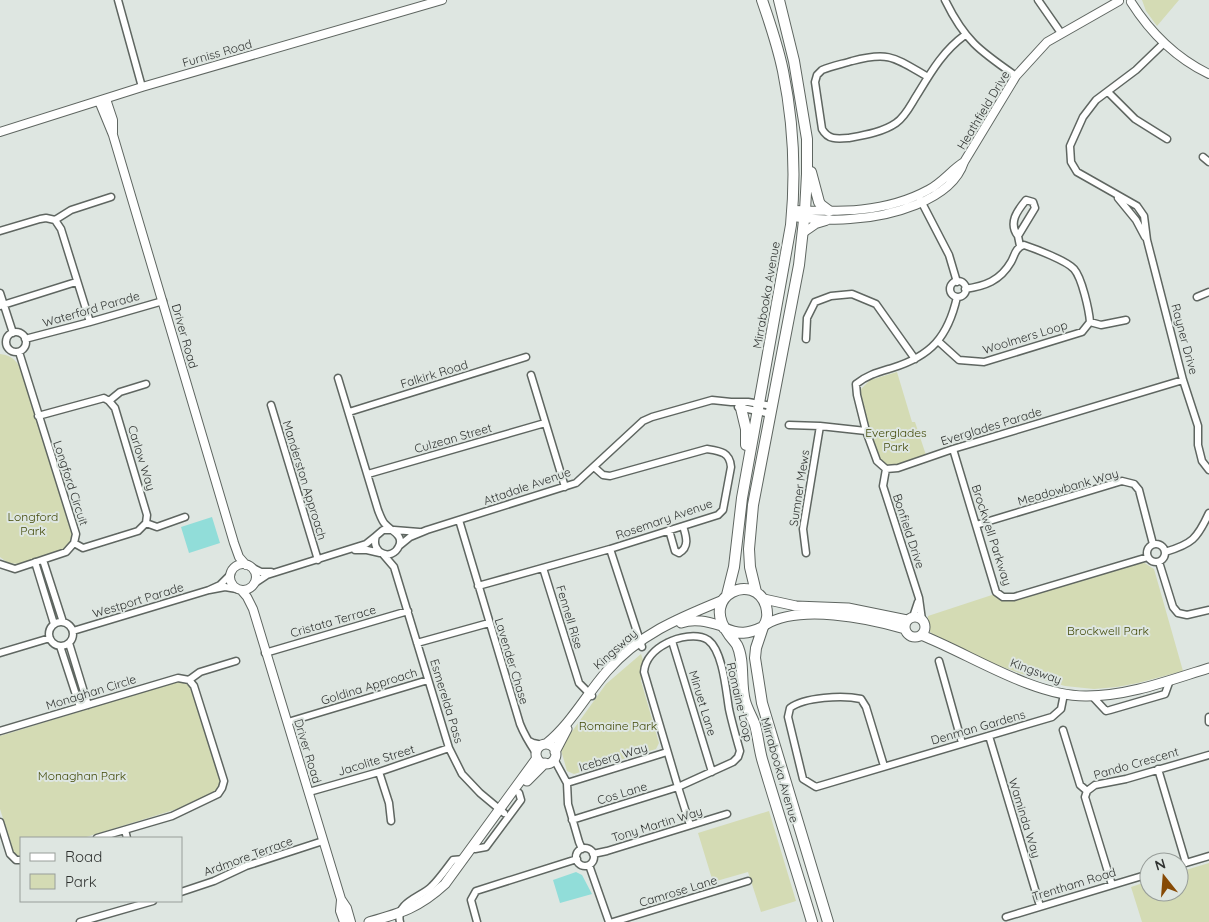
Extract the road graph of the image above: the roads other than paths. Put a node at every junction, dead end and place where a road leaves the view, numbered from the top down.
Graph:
1 (118, 0) edge
2 (442, 0) edge
3 (762, 0) edge
4 (779, 0) edge
5 (945, 0) edge
6 (1038, 0) edge
7 (1119, 0) edge
8 (1132, 1) edge
9 (1061, 33) junction
10 (965, 35) junction
11 (1164, 43) junction
12 (1209, 74) edge
13 (1016, 76) junction
14 (928, 77) junction
15 (142, 87) junction
16 (1108, 92) junction
17 (103, 100) junction
18 (0, 132) edge
19 (1167, 139) dead end
20 (807, 156) junction
21 (1203, 157) dead end
22 (1209, 162) edge
23 (111, 197) dead end
24 (920, 199) junction
25 (792, 214) junction
26 (805, 214) junction
27 (830, 215) junction
28 (55, 220) junction
29 (0, 232) edge
30 (803, 233) junction
31 (1018, 236) junction
32 (1020, 246) junction
33 (76, 282) junction
34 (957, 282) junction
35 (965, 289) junction
36 (1209, 292) edge
37 (0, 293) edge
38 (957, 297) junction
39 (1197, 297) dead end
40 (163, 301) junction
41 (2, 305) edge
42 (1126, 320) dead end
43 (90, 322) junction
44 (1090, 322) junction
45 (12, 333) junction
46 (25, 339) junction
47 (806, 339) dead end
48 (938, 341) junction
49 (3, 346) edge
50 (19, 352) junction
51 (526, 357) dead end
52 (916, 359) junction
53 (531, 375) dead end
54 (338, 378) dead end
55 (1184, 380) junction
56 (146, 384) dead end
57 (110, 401) junction
58 (731, 402) junction
59 (271, 405) dead end
60 (758, 407) junction
61 (741, 408) junction
62 (772, 410) junction
63 (349, 412) junction
64 (38, 416) junction
65 (545, 423) junction
66 (789, 425) dead end
67 (820, 426) junction
68 (866, 431) junction
69 (953, 449) junction
70 (594, 467) junction
71 (886, 469) junction
72 (1209, 470) edge
73 (746, 471) junction
74 (368, 474) junction
75 (565, 487) junction
76 (378, 510) junction
77 (1209, 513) edge
78 (185, 517) dead end
79 (458, 520) junction
80 (146, 524) junction
81 (976, 525) junction
82 (683, 526) junction
83 (392, 530) junction
84 (427, 530) junction
85 (669, 530) junction
86 (376, 536) junction
87 (74, 543) junction
88 (234, 543) junction
89 (1153, 544) junction
90 (397, 549) junction
91 (610, 549) junction
92 (349, 550) junction
93 (1164, 552) junction
94 (382, 553) junction
95 (806, 553) dead end
96 (1148, 557) junction
97 (43, 560) junction
98 (318, 560) junction
99 (35, 562) junction
100 (1159, 562) junction
101 (0, 564) edge
102 (249, 566) junction
103 (544, 568) junction
104 (232, 572) junction
105 (280, 572) junction
106 (397, 579) junction
107 (254, 584) junction
108 (478, 586) junction
109 (239, 589) junction
110 (209, 590) junction
111 (760, 596) junction
112 (725, 597) junction
113 (253, 610) junction
114 (1209, 610) edge
115 (408, 611) junction
116 (63, 622) junction
117 (489, 623) junction
118 (54, 624) junction
119 (918, 624) junction
120 (764, 626) junction
121 (723, 627) junction
122 (905, 629) junction
123 (73, 631) junction
124 (50, 638) junction
125 (672, 641) junction
126 (69, 643) junction
127 (417, 643) junction
128 (641, 644) junction
129 (60, 646) junction
130 (0, 653) edge
131 (266, 653) junction
132 (236, 661) dead end
133 (939, 661) dead end
134 (1209, 668) edge
135 (189, 680) junction
136 (428, 680) junction
137 (1170, 680) junction
138 (1064, 694) junction
139 (590, 695) junction
140 (1092, 696) junction
141 (88, 705) junction
142 (80, 708) junction
143 (1209, 717) edge
144 (288, 722) junction
145 (1209, 722) edge
146 (1063, 730) dead end
147 (0, 731) edge
148 (989, 736) junction
149 (529, 740) junction
150 (962, 743) junction
151 (544, 744) junction
152 (448, 748) junction
153 (667, 752) junction
154 (1209, 755) edge
155 (536, 756) junction
156 (551, 759) junction
157 (884, 766) junction
158 (1158, 770) junction
159 (380, 772) junction
160 (712, 772) junction
161 (566, 783) junction
162 (678, 787) junction
163 (1087, 791) junction
164 (309, 792) junction
165 (519, 792) junction
166 (502, 811) junction
167 (727, 814) dead end
168 (572, 820) junction
169 (390, 821) dead end
170 (690, 825) junction
171 (125, 830) junction
172 (1, 831) edge
173 (118, 835) edge
174 (104, 837) edge
175 (128, 837) edge
176 (323, 841) junction
177 (475, 849) junction
178 (582, 849) junction
179 (1179, 852) edge
180 (593, 854) junction
181 (1209, 856) edge
182 (20, 860) edge
183 (577, 860) junction
184 (1189, 862) edge
185 (589, 865) junction
186 (1139, 877) edge
187 (748, 881) dead end
188 (1112, 885) junction
189 (182, 892) edge
190 (341, 900) junction
191 (139, 903) edge
192 (1040, 906) junction
193 (400, 917) edge
194 (1006, 917) dead end
195 (635, 919) edge
196 (80, 922) edge
197 (344, 922) edge
198 (351, 922) edge
199 (369, 922) edge
200 (384, 922) edge
201 (476, 922) edge
202 (609, 922) edge
203 (613, 922) edge
204 (812, 922) edge
205 (828, 922) edge

1 - 15 street
2 - 15 street, Furniss Road
3 - 25 main road, Mirrabooka Avenue
4 - 20 main road, Mirrabooka Avenue
5 - 10 street
6 - 9 street
7 - 8 street
7 - 9 street, Heathfield Drive
8 - 11 street
9 - 13 street, Heathfield Drive
10 - 13 street
10 - 14 street
11 - 12 street
11 - 16 street, Rayner Drive
13 - 24 street, Heathfield Drive
14 - 14 street
15 - 17 street, Furniss Road
16 - 19 street
16 - 55 street, Rayner Drive
17 - 18 street, Furniss Road
17 - 40 street, Driver Road
20 - 26 main road, Mirrabooka Avenue
20 - 27 main road
21 - 22 street
23 - 28 street
24 - 27 street, Heathfield Drive
24 - 34 street
25 - 26 street, Heathfield Drive
25 - 60 main road, Mirrabooka Avenue
26 - 27 street, Heathfield Drive
26 - 30 main road, Mirrabooka Avenue
27 - 30 street
28 - 29 street
28 - 33 street
30 - 62 main road, Mirrabooka Avenue
31 - 31 street
31 - 32 street
32 - 35 street
32 - 44 street
33 - 41 street
33 - 43 street
34 - 35 street
34 - 38 street
35 - 38 street
36 - 39 street
37 - 41 street
38 - 48 street
40 - 43 street, Waterford Parade
40 - 88 street, Driver Road
41 - 45 street
42 - 44 street
43 - 46 street, Waterford Parade
44 - 48 street, Woolmers Loop
45 - 46 street
45 - 49 street
46 - 50 street
47 - 52 street
48 - 52 street
49 - 50 street
50 - 64 street, Longford Circuit
51 - 63 street, Falkirk Road
52 - 68 street
53 - 65 street
54 - 63 street
55 - 69 street, Everglades Parade
55 - 72 street, Rayner Drive
56 - 57 street
57 - 64 street
57 - 80 street, Carlow Way
58 - 60 street, Attadale Avenue
58 - 61 street, Attadale Avenue
58 - 70 street, Attadale Avenue
59 - 98 street, Manderston Approach
60 - 61 street, Attadale Avenue
60 - 62 street, Attadale Avenue
60 - 73 main road, Mirrabooka Avenue
61 - 73 main road
62 - 111 main road, Mirrabooka Avenue
63 - 74 street
64 - 87 street, Longford Circuit
65 - 74 street, Culzean Street
65 - 75 street
66 - 67 street
67 - 68 street
67 - 95 street, Sumner Mews
68 - 71 street
69 - 71 street, Everglades Parade
69 - 81 street, Brockwell Parkway
70 - 75 street, Attadale Avenue
70 - 82 street, Rosemary Avenue
71 - 119 street, Bonfield Drive
73 - 112 main road, Mirrabooka Avenue
74 - 76 street
75 - 79 street, Attadale Avenue
76 - 83 street
76 - 86 street
77 - 93 street
78 - 80 street
79 - 84 street, Attadale Avenue
79 - 108 street, Lavender Chase
80 - 87 street
81 - 89 street, Meadowbank Way
81 - 96 street, Brockwell Parkway
82 - 85 street, Rosemary Avenue
82 - 85 street
83 - 84 street, Attadale Avenue
83 - 86 street
83 - 90 street
84 - 90 street, Attadale Avenue
85 - 91 street, Rosemary Avenue
86 - 92 street
86 - 94 street
87 - 97 street, Longford Circuit
88 - 102 street, Driver Road
88 - 104 street, Driver Road
89 - 93 street
89 - 96 street
90 - 94 street
90 - 106 street, Esmerelda Pass
91 - 103 street, Rosemary Avenue
91 - 128 street
92 - 94 street
92 - 98 street
93 - 100 street
94 - 106 street, Esmerelda Pass
96 - 100 street
97 - 99 street, Longford Circuit
97 - 116 street
98 - 105 street
99 - 101 street, Longford Circuit
99 - 118 street
100 - 114 street
102 - 104 street
102 - 105 street
102 - 107 street
103 - 108 street, Rosemary Avenue
103 - 139 street, Fennell Rise
104 - 109 street
104 - 110 street, Westport Parade
105 - 107 street
106 - 115 street, Esmerelda Pass
107 - 109 street
107 - 113 street, Driver Road
108 - 117 street, Lavender Chase
109 - 110 street, Westport Parade
109 - 113 street, Driver Road
110 - 123 street, Westport Parade
111 - 112 main road
111 - 119 main road, Kingsway
111 - 120 main road
112 - 121 main road
112 - 128 main road, Kingsway
113 - 131 street, Driver Road
115 - 127 street, Esmerelda Pass
115 - 131 street, Cristata Terrace
116 - 118 street
116 - 123 street
117 - 127 street
117 - 149 street, Lavender Chase
118 - 124 street
119 - 122 main road
119 - 122 main road
119 - 138 main road, Kingsway
120 - 121 main road
120 - 122 main road
120 - 205 main road, Mirrabooka Avenue
121 - 128 main road, Kingsway
121 - 204 main road, Mirrabooka Avenue
123 - 126 street
124 - 129 street
124 - 130 street
125 - 153 street, Romaine Loop
125 - 160 street, Minuet Lane
125 - 160 street, Romaine Loop
126 - 129 street
126 - 141 street
127 - 136 street, Esmerelda Pass
128 - 139 main road, Kingsway
129 - 142 street
131 - 144 street, Driver Road
132 - 135 street, Monaghan Circle
133 - 150 street
134 - 137 main road, Kingsway
135 - 141 street, Monaghan Circle
135 - 171 street
136 - 144 street, Goldina Approach
136 - 152 street, Esmerelda Pass
137 - 140 main road, Kingsway
137 - 140 street
138 - 140 main road, Kingsway
138 - 148 street, Denman Gardens
139 - 151 main road, Kingsway
139 - 156 main road, Kingsway
141 - 142 street, Monaghan Circle
142 - 147 street, Monaghan Circle
143 - 145 street
144 - 164 street, Driver Road
146 - 163 street, Pando Crescent
148 - 150 street, Denman Gardens
148 - 192 street, Waminda Way
149 - 151 street
149 - 155 street, Lavender Chase
150 - 157 street, Denman Gardens
151 - 155 main road, Kingsway
151 - 156 main road
152 - 159 street, Jacolite Street
152 - 166 street, Esmerelda Pass
153 - 161 street, Iceberg Way
153 - 162 street, Romaine Loop
154 - 158 street, Pando Crescent
155 - 156 main road
155 - 166 main road, Kingsway
156 - 161 street
156 - 165 main road, Kingsway
157 - 157 street, Denman Gardens
158 - 163 street, Pando Crescent
158 - 179 street
159 - 164 street, Jacolite Street
159 - 169 street
160 - 162 street, Romaine Loop
161 - 168 street
162 - 168 street, Cos Lane
162 - 170 street, Romaine Loop
163 - 188 street, Pando Crescent
164 - 176 street, Driver Road
165 - 166 main road, Kingsway
165 - 177 street, Kingsway
166 - 177 main road, Kingsway
166 - 193 main road, Kingsway
167 - 170 street, Tony Martin Way
168 - 178 street
170 - 180 street, Tony Martin Way
171 - 173 street
171 - 175 street
172 - 182 street
173 - 174 street
176 - 189 street, Ardmore Terrace
176 - 190 street, Driver Road
177 - 193 main road, Kingsway
178 - 180 street
178 - 183 street
180 - 185 street
181 - 184 street
183 - 185 street
183 - 201 street
185 - 202 street
186 - 188 street, Trentham Road
187 - 195 street, Camrose Lane
188 - 192 street, Trentham Road
190 - 197 street, Driver Road
190 - 198 street, Driver Road
191 - 196 street
192 - 194 street, Trentham Road
193 - 199 main road, Kingsway
193 - 200 main road, Kingsway
195 - 203 street, Camrose Lane

